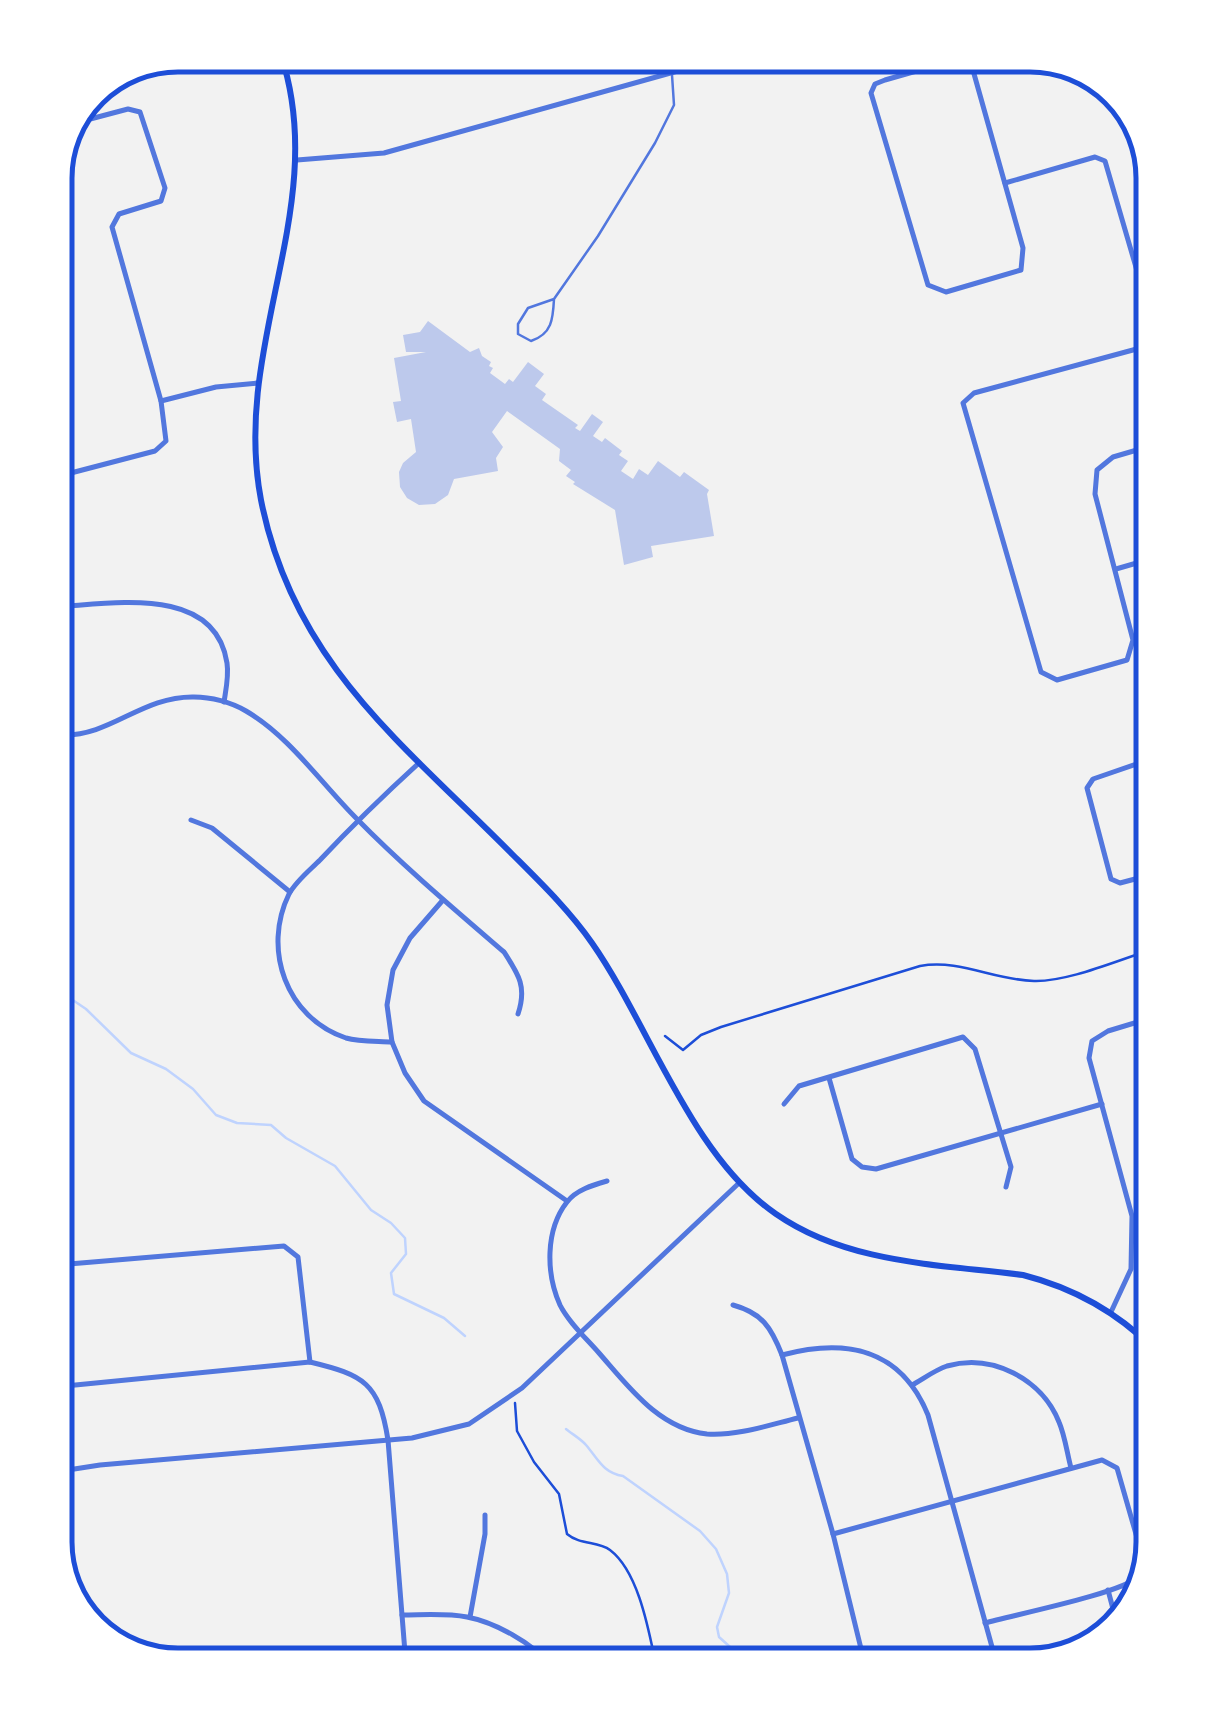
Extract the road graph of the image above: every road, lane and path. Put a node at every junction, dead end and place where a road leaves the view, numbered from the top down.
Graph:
1 (286, 72) edge
2 (671, 73) joint
3 (909, 73) edge
4 (974, 73) edge
5 (91, 119) edge
6 (297, 160) junction
7 (1005, 182) junction
8 (1136, 269) edge
9 (554, 299) junction
10 (1136, 349) edge
11 (258, 383) junction
12 (161, 401) junction
13 (1136, 451) edge
14 (73, 472) edge
15 (1136, 564) edge
16 (1116, 570) junction
17 (73, 606) edge
18 (224, 702) junction
19 (73, 734) edge
20 (419, 763) junction
21 (1136, 764) edge
22 (191, 820) dead end
23 (358, 820) junction
24 (1136, 879) edge
25 (290, 892) junction
26 (444, 900) junction
27 (1136, 954) edge
28 (518, 1014) dead end
29 (1136, 1023) edge
30 (665, 1036) dead end
31 (392, 1042) junction
32 (828, 1078) junction
33 (784, 1104) dead end
34 (1102, 1104) junction
35 (1000, 1132) junction
36 (607, 1181) dead end
37 (739, 1183) junction
38 (1006, 1187) dead end
39 (567, 1201) junction
40 (72, 1264) edge
41 (732, 1305) dead end
42 (1111, 1312) junction
43 (580, 1332) junction
44 (1136, 1334) edge
45 (782, 1355) junction
46 (310, 1362) junction
47 (72, 1384) edge
48 (912, 1384) junction
49 (510, 1397) junction
50 (798, 1418) junction
51 (388, 1440) junction
52 (1071, 1468) junction
53 (72, 1469) edge
54 (953, 1501) junction
55 (484, 1515) dead end
56 (833, 1534) junction
57 (1136, 1534) edge
58 (1127, 1583) edge
59 (1108, 1590) junction
60 (1112, 1609) edge
61 (402, 1616) junction
62 (470, 1617) junction
63 (985, 1623) junction
64 (405, 1647) edge
65 (530, 1647) edge
66 (652, 1648) edge
67 (861, 1648) edge
68 (992, 1648) edge

1 - 6 main road
2 - 6 street
2 - 9 lane
3 - 7 street
4 - 7 street
5 - 12 street
6 - 11 main road
7 - 8 street
9 - 9 lane
10 - 16 street
11 - 12 street
11 - 20 main road
12 - 14 street
13 - 16 street
15 - 16 street
17 - 18 street
18 - 19 street
18 - 23 street
20 - 23 street
20 - 37 main road
21 - 24 street
22 - 25 street
23 - 25 street
23 - 26 street
25 - 31 street
26 - 28 street
26 - 31 street
27 - 30 path
29 - 34 street
31 - 39 street
32 - 33 street
32 - 35 street
32 - 35 street
34 - 35 street
34 - 42 street
35 - 38 street
36 - 39 street
37 - 42 main road
37 - 43 street
39 - 43 street
40 - 46 street
41 - 45 street
42 - 44 main road
43 - 49 street
43 - 50 street
45 - 48 street
45 - 50 street
46 - 47 street
46 - 51 street
48 - 52 street
48 - 54 street
49 - 51 street
49 - 66 path
50 - 56 street
51 - 53 street
51 - 61 street
52 - 54 street
52 - 57 street
54 - 56 street
54 - 63 street
55 - 62 street
56 - 67 street
58 - 59 street
59 - 60 street
59 - 63 street
61 - 62 street
61 - 64 street
62 - 65 street
63 - 68 street

